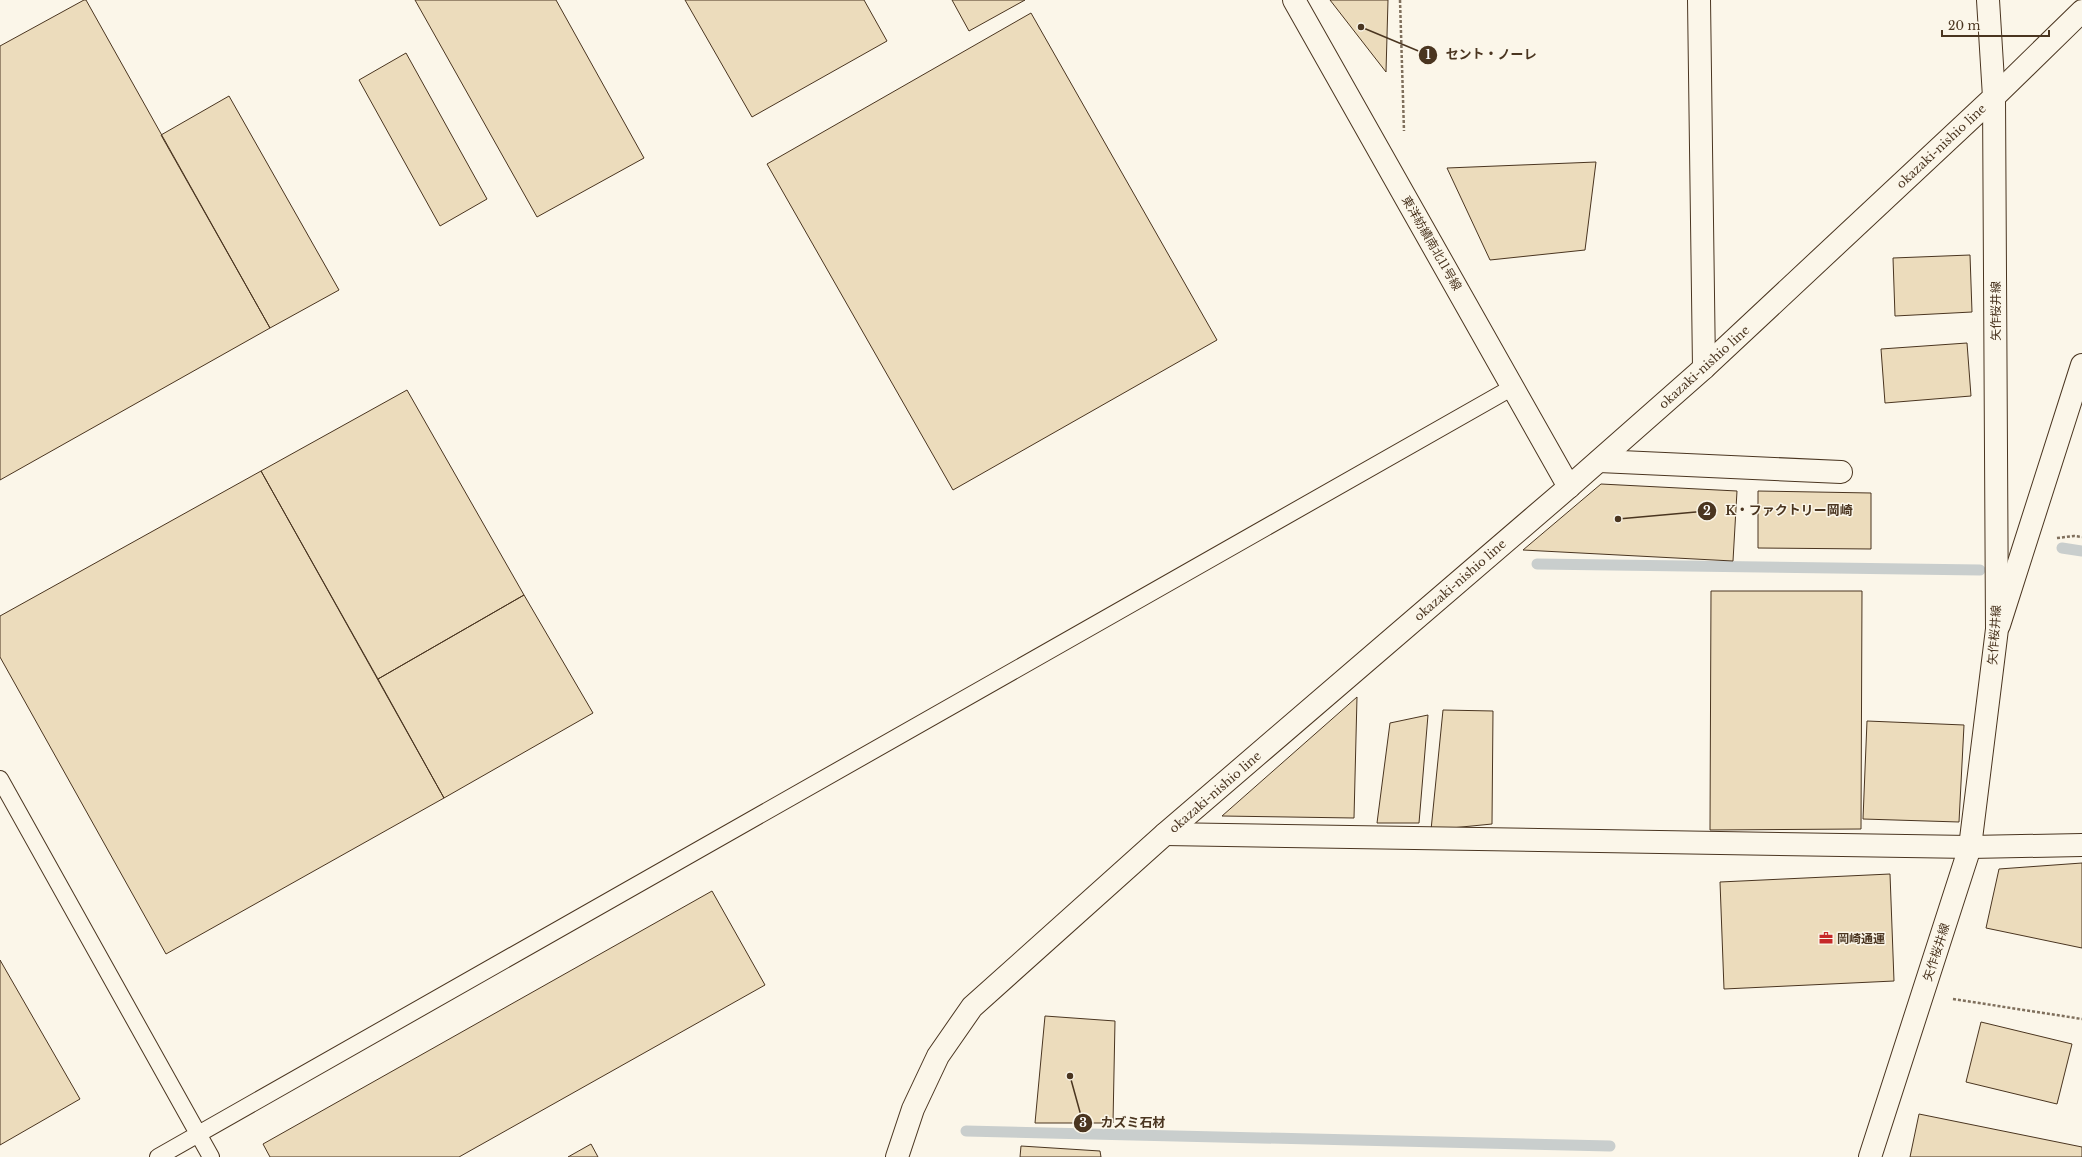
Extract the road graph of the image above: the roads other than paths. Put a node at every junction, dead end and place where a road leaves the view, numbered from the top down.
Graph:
1 (1294, 0) edge
2 (1699, 0) edge
3 (1988, 0) edge
4 (2082, 11) edge
5 (1994, 97) junction
6 (2082, 365) edge
7 (1704, 368) junction
8 (1513, 387) junction
9 (1599, 461) junction
10 (1842, 472) dead end
11 (1569, 487) junction
12 (1997, 629) junction
13 (0, 779) edge
14 (1165, 834) junction
15 (2082, 845) edge
16 (1970, 846) junction
17 (198, 1134) junction
18 (158, 1157) edge
19 (211, 1157) edge
20 (897, 1157) edge
21 (1870, 1157) edge

1 - 8 street, 東洋紡績南北11号線
2 - 7 street
3 - 5 street, okazaki-nishio line
4 - 5 street
5 - 7 street, okazaki-nishio line
5 - 12 street, 矢作桜井線
6 - 12 street
7 - 9 street, okazaki-nishio line
8 - 11 street, 東洋紡績南北11号線
8 - 17 lane
9 - 10 street
9 - 11 street, okazaki-nishio line
11 - 14 street, okazaki-nishio line
12 - 16 street, 矢作桜井線
13 - 17 lane
14 - 16 street
14 - 20 street, okazaki-nishio line
15 - 16 street
16 - 21 street, 矢作桜井線
17 - 18 lane
17 - 19 lane

